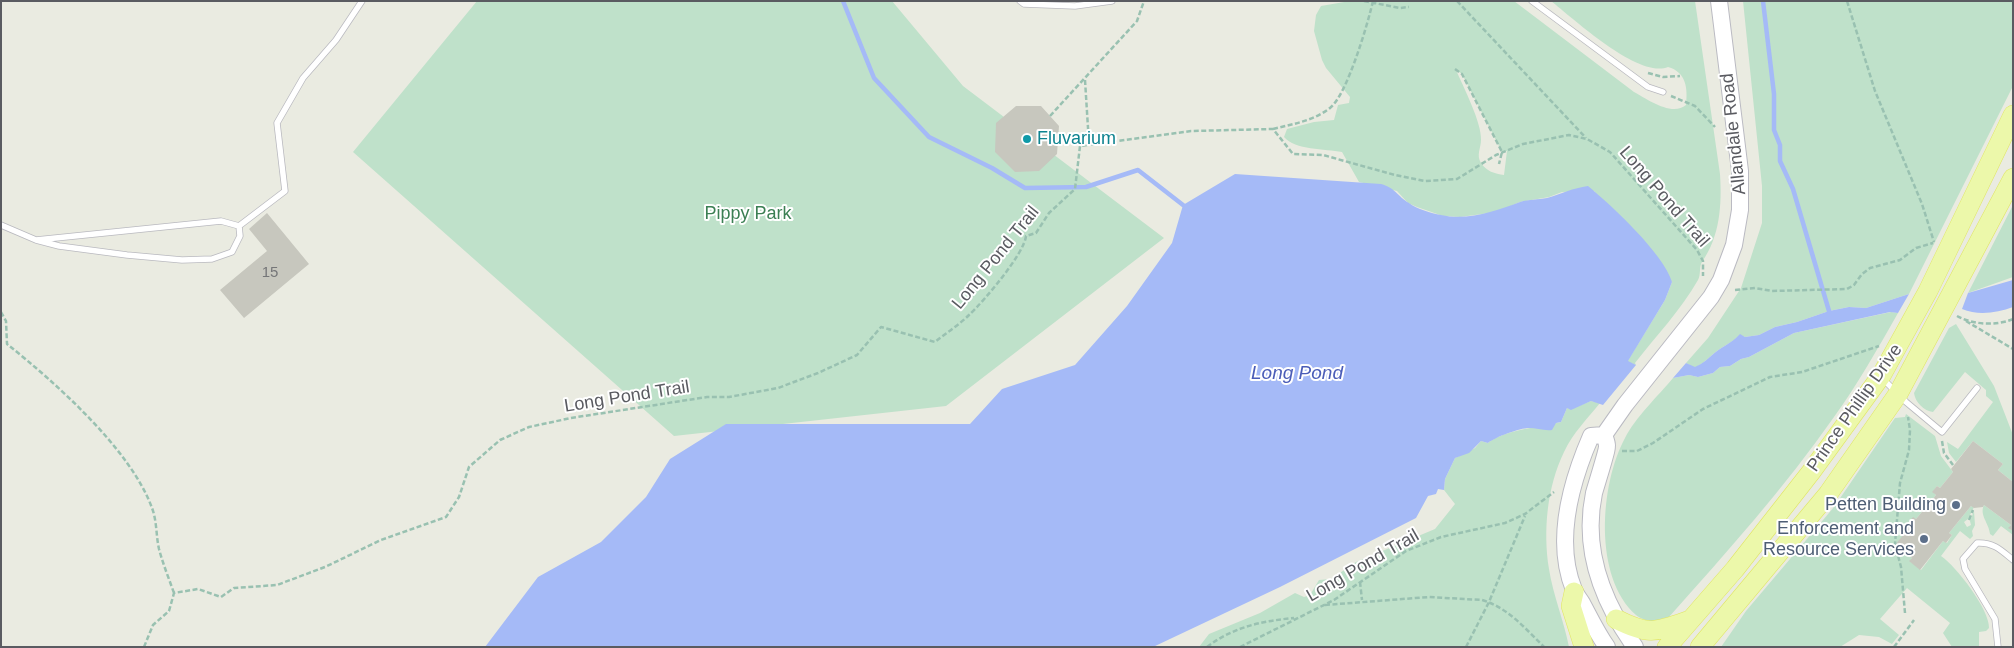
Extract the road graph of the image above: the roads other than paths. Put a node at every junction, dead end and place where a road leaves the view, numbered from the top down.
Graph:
1 (362, 1) edge
2 (1020, 1) edge
3 (1112, 1) edge
4 (1532, 1) edge
5 (1719, 1) edge
6 (1664, 92) road end
7 (2013, 115) edge
8 (2013, 178) edge
9 (1, 225) edge
10 (240, 226) junction
11 (36, 240) junction
12 (1881, 376) junction
13 (1977, 388) dead end
14 (1898, 394) junction
15 (1604, 435) junction
16 (2013, 560) edge
17 (1574, 592) junction
18 (1616, 619) junction
19 (1692, 620) junction
20 (1706, 642) edge
21 (1584, 647) edge
22 (1606, 647) edge
23 (1635, 647) edge
24 (1667, 647) edge
25 (1998, 647) edge

1 - 10 lane
2 - 3 lane
4 - 6 lane
5 - 15 main road, Allandale Road
7 - 12 main road, Prince Phillip Drive
8 - 14 main road, Prince Phillip Drive
9 - 11 lane
10 - 11 lane
10 - 11 lane
12 - 14 lane
12 - 19 main road, Prince Phillip Drive
13 - 14 lane
14 - 20 main road, Prince Phillip Drive
15 - 17 main road, Allandale Road
15 - 18 main road
16 - 25 lane
17 - 21 main road
17 - 22 main road, Allandale Road
18 - 19 main road
18 - 23 main road
19 - 24 main road, Prince Phillip Drive

